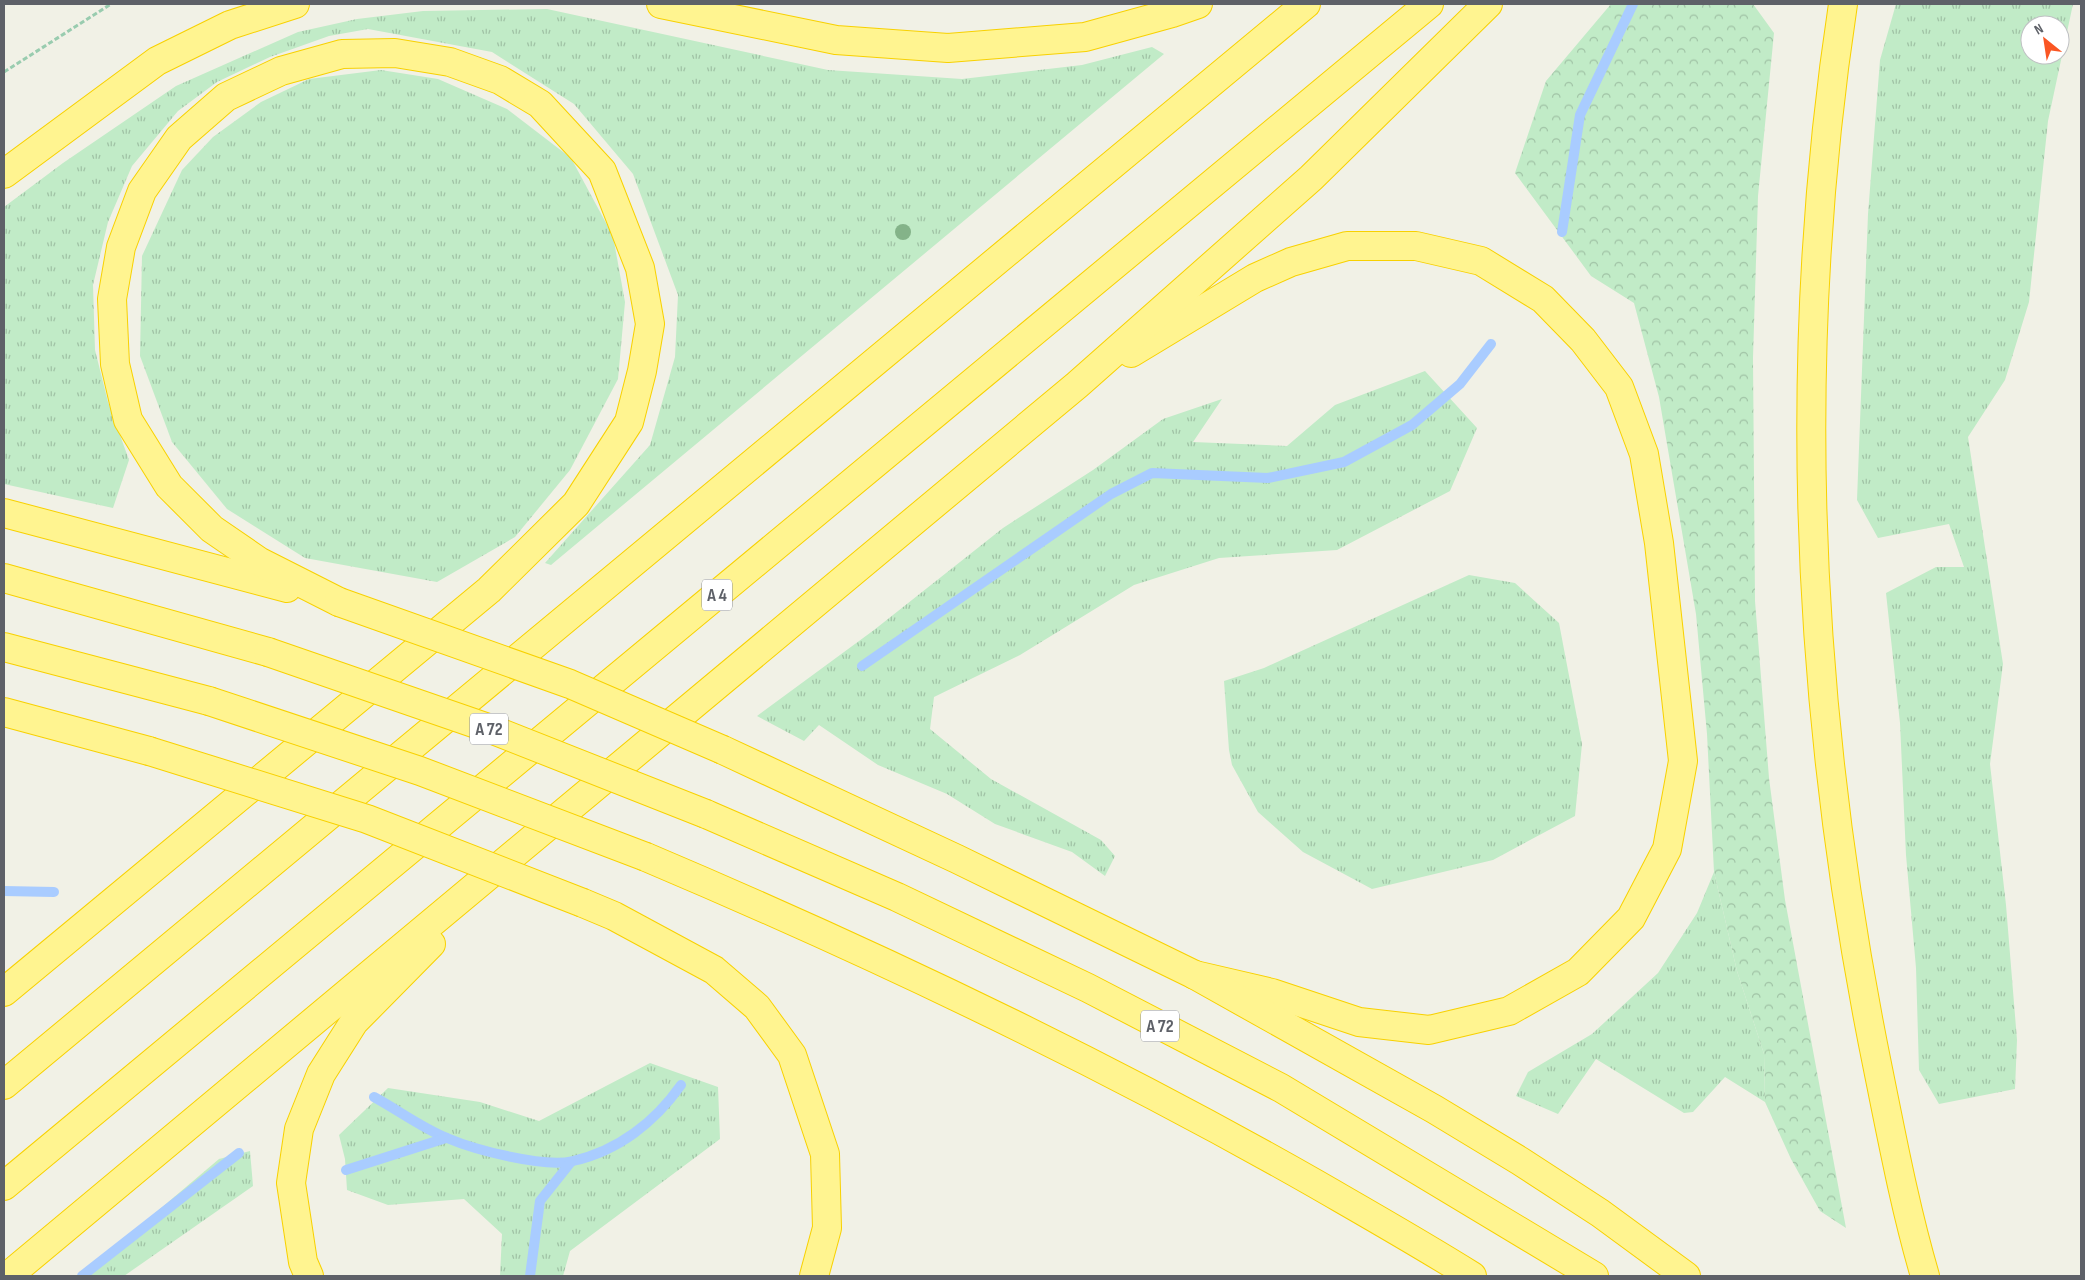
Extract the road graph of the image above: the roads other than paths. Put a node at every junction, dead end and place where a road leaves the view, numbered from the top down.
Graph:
1 (294, 4) edge
2 (660, 4) edge
3 (1198, 4) edge
4 (1306, 4) edge
5 (1429, 4) edge
6 (1488, 4) edge
7 (1843, 4) edge
8 (4, 174) edge
9 (1077, 385) junction
10 (4, 513) edge
11 (4, 578) edge
12 (340, 602) junction
13 (4, 646) edge
14 (4, 712) edge
15 (486, 878) junction
16 (1195, 975) junction
17 (4, 992) edge
18 (4, 1085) edge
19 (4, 1186) edge
20 (8, 1276) edge
21 (309, 1276) edge
22 (814, 1276) edge
23 (1472, 1276) edge
24 (1594, 1276) edge
25 (1686, 1276) edge
26 (1925, 1276) edge

1 - 8 highway
2 - 3 highway
4 - 18 highway
5 - 19 highway, A 4
6 - 9 highway
7 - 26 highway
9 - 15 highway
9 - 16 highway
10 - 12 highway
11 - 24 highway, A 72, bridge
12 - 16 highway, bridge
12 - 17 highway
13 - 23 highway, bridge
14 - 22 highway, bridge
15 - 20 highway
15 - 21 highway
16 - 25 highway

